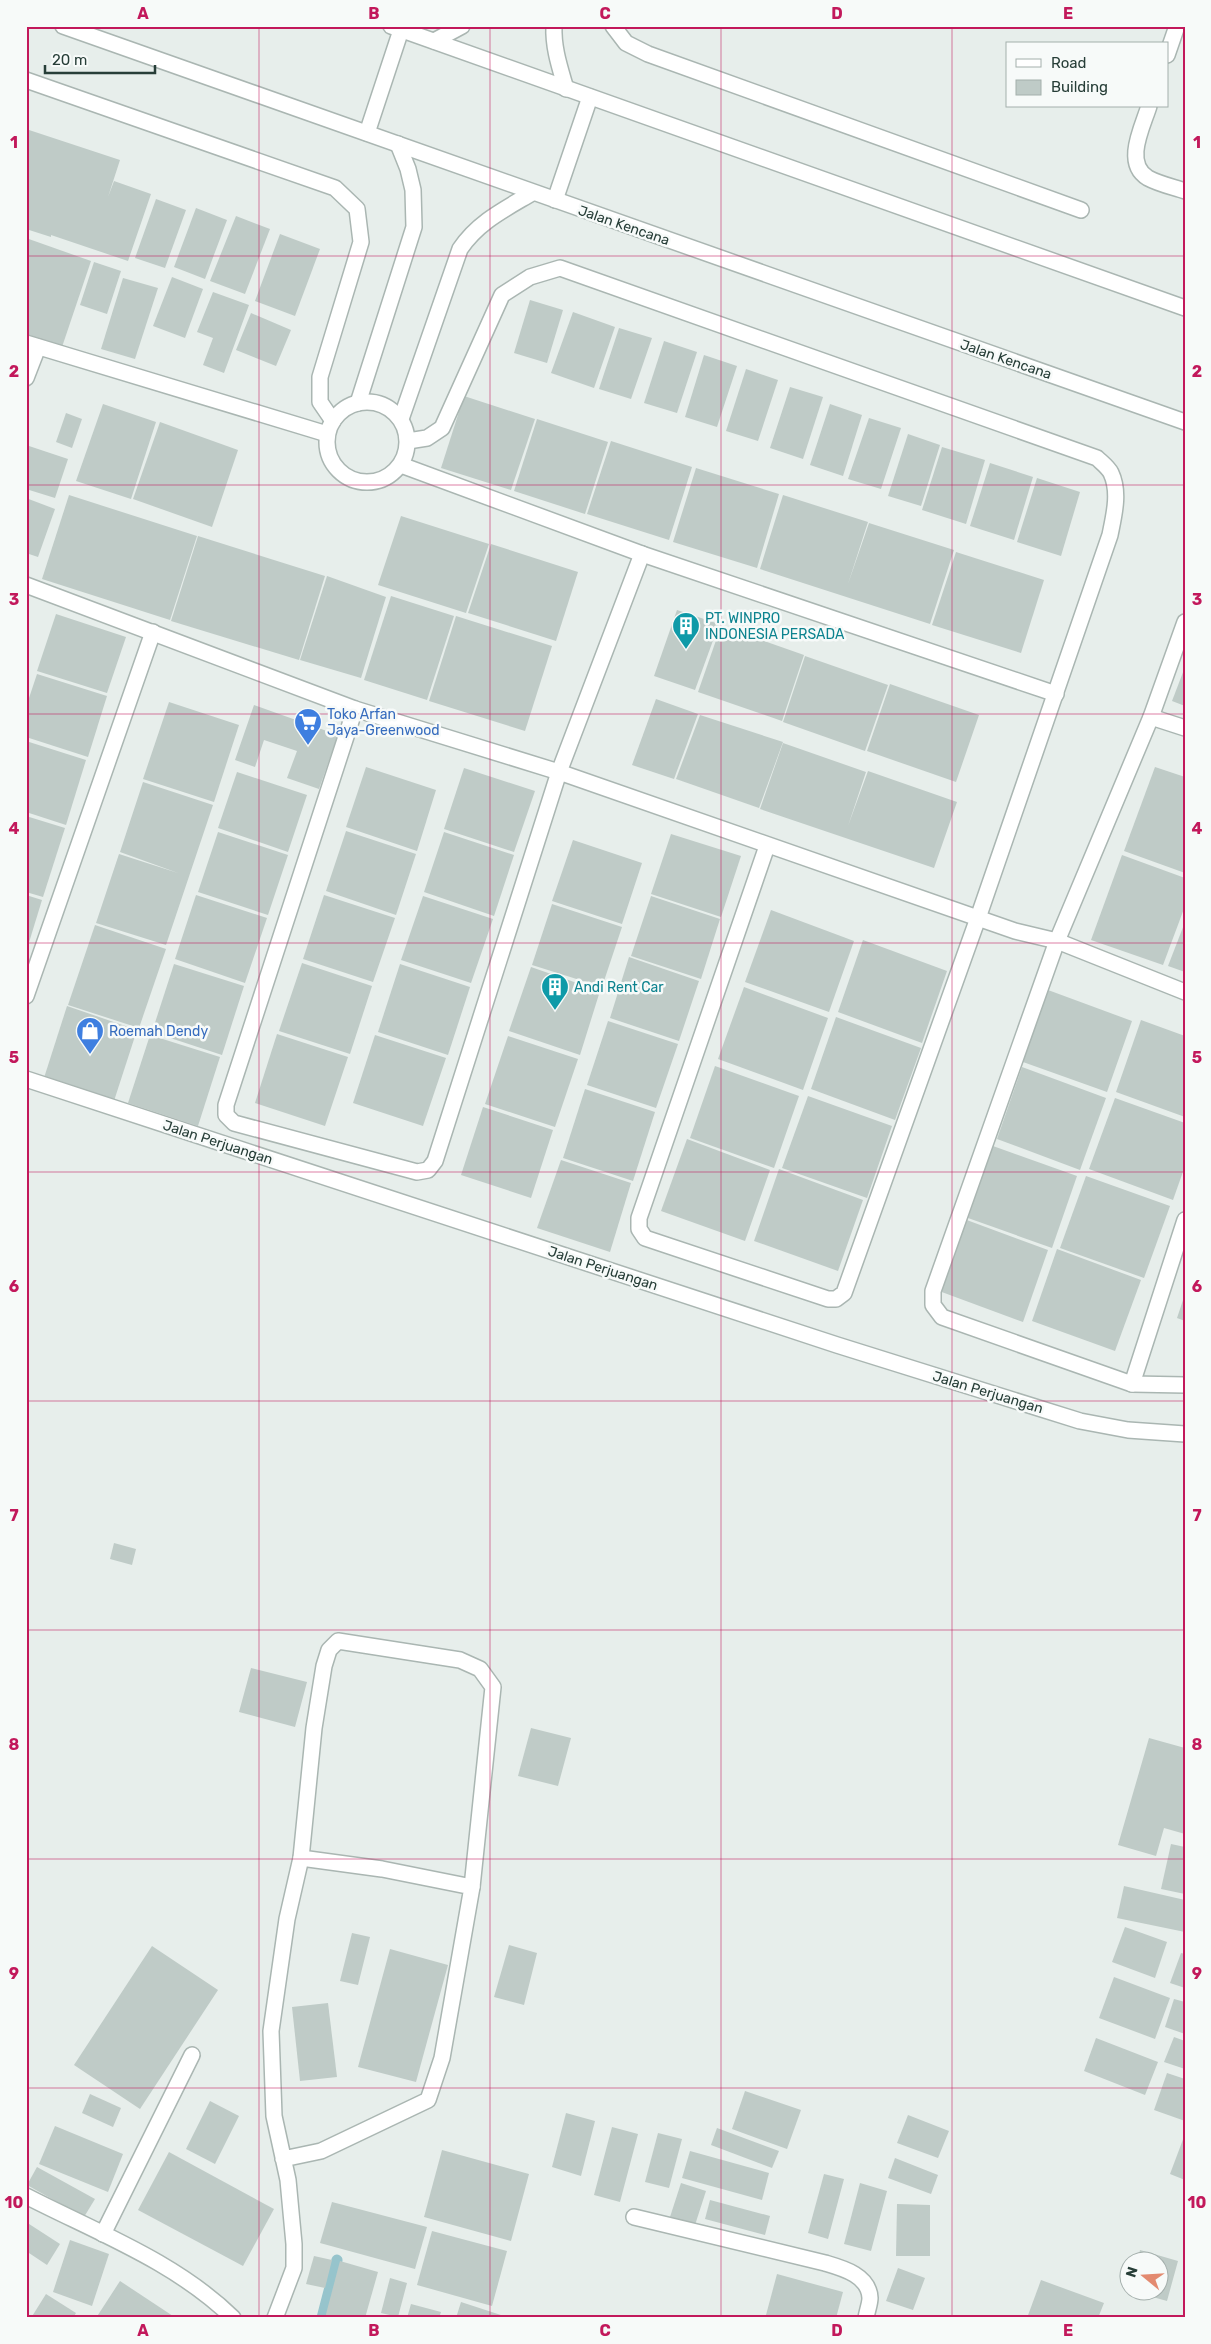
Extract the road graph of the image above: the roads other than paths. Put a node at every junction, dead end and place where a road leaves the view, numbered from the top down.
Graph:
1 (63, 26) edge
2 (462, 26) edge
3 (554, 26) edge
4 (613, 26) edge
5 (1177, 26) edge
6 (396, 28) edge
7 (434, 41) junction
8 (1168, 51) edge
9 (26, 80) edge
10 (566, 89) junction
11 (590, 97) junction
12 (1148, 108) edge
13 (368, 133) junction
14 (398, 144) junction
15 (1185, 191) edge
16 (532, 193) junction
17 (555, 200) junction
18 (1081, 210) dead end
19 (1185, 308) edge
20 (32, 345) edge
21 (26, 378) edge
22 (358, 403) junction
23 (401, 419) junction
24 (1185, 422) edge
25 (330, 428) junction
26 (408, 441) junction
27 (401, 465) junction
28 (642, 554) junction
29 (26, 585) edge
30 (1185, 622) edge
31 (153, 632) junction
32 (1056, 694) junction
33 (355, 709) junction
34 (1151, 717) junction
35 (1185, 728) edge
36 (559, 772) junction
37 (767, 846) junction
38 (978, 918) junction
39 (1057, 941) junction
40 (1185, 992) edge
41 (26, 996) edge
42 (26, 1079) edge
43 (1185, 1220) edge
44 (1132, 1384) junction
45 (1185, 1385) edge
46 (1185, 1434) edge
47 (301, 1858) junction
48 (472, 1887) junction
49 (192, 2055) dead end
50 (283, 2160) junction
51 (26, 2196) edge
52 (634, 2217) dead end
53 (103, 2234) junction
54 (233, 2318) edge
55 (275, 2318) edge
56 (866, 2318) edge

1 - 13 street, Jalan Kencana
2 - 7 street
3 - 10 street
4 - 18 street
5 - 8 street
6 - 7 street
6 - 13 street
7 - 10 street
9 - 25 street
10 - 11 street
11 - 17 street
11 - 19 street
12 - 15 street
13 - 14 street, Jalan Kencana
14 - 16 street, Jalan Kencana
14 - 22 street
16 - 17 street, Jalan Kencana
16 - 23 street
17 - 24 street, Jalan Kencana
20 - 21 street
20 - 25 street
22 - 23 street
22 - 25 street
23 - 26 street
25 - 27 street
26 - 27 street
26 - 32 street
27 - 28 street
28 - 32 street
28 - 36 street
29 - 31 street
30 - 34 street
31 - 33 street
31 - 41 street
32 - 38 street
33 - 36 street
33 - 36 street
34 - 35 street
34 - 39 street
36 - 37 street
37 - 38 street
37 - 38 street
38 - 39 street
39 - 40 street
39 - 44 street
42 - 46 street, Jalan Perjuangan
43 - 44 street
44 - 45 street
47 - 48 street
47 - 48 street
47 - 50 street
48 - 50 street
49 - 53 street
50 - 55 street
51 - 53 street
52 - 56 street
53 - 54 street

